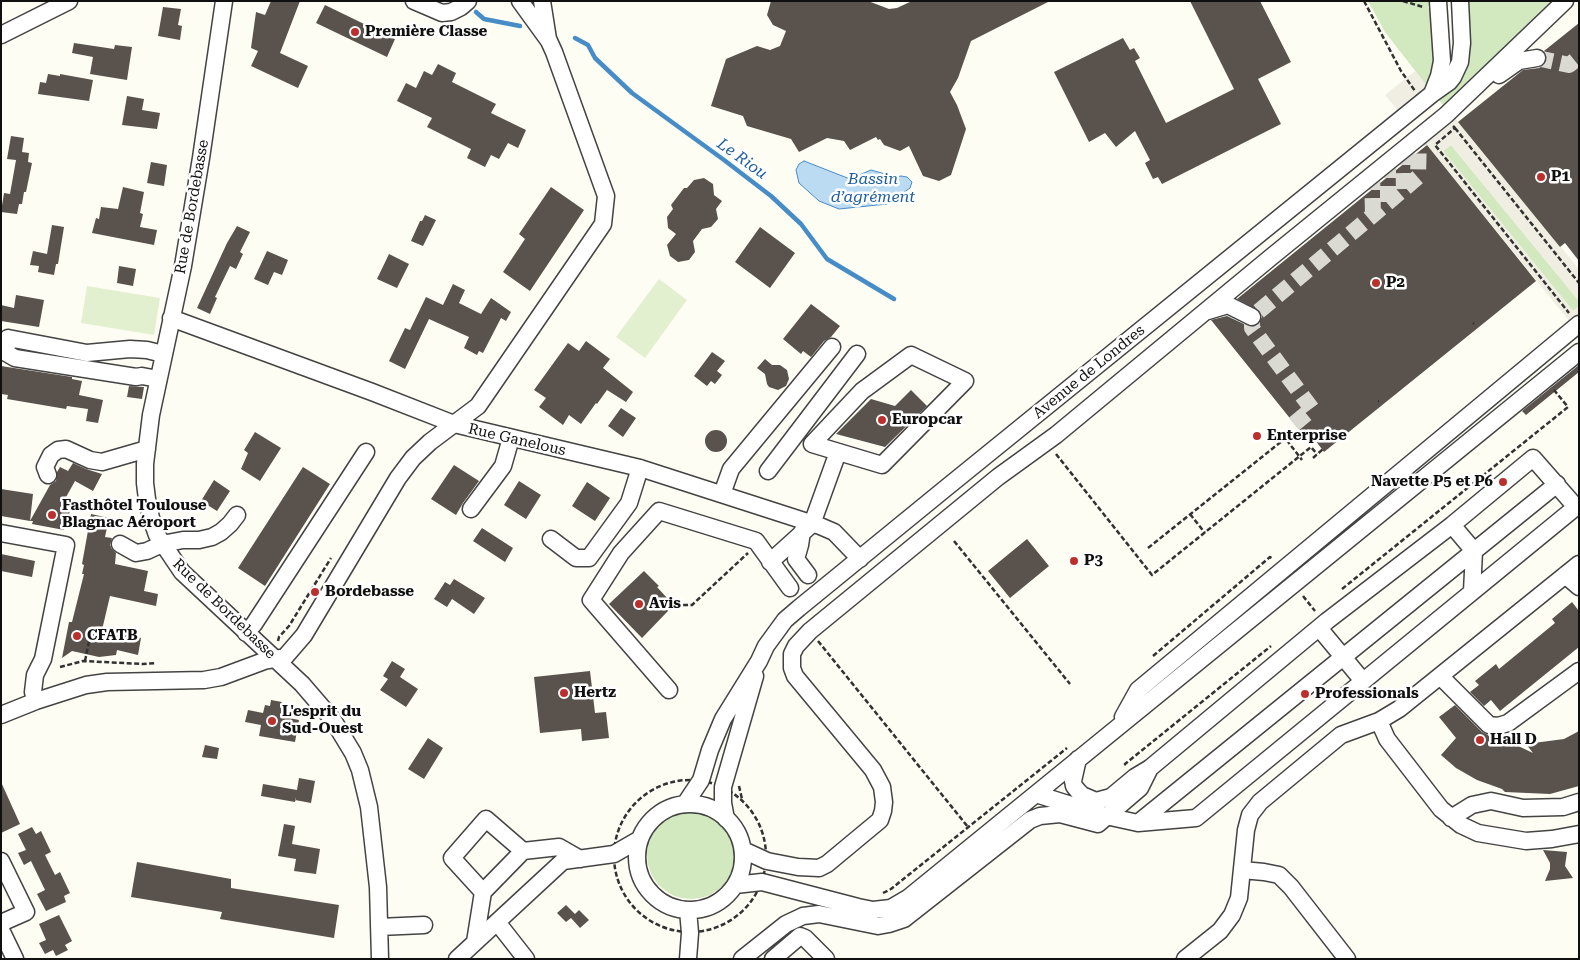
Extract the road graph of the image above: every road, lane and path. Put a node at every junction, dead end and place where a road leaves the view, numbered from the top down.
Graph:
1 (69, 1) edge
2 (224, 1) edge
3 (414, 1) edge
4 (520, 1) edge
5 (542, 1) edge
6 (1364, 1) edge
7 (1403, 1) edge
8 (1460, 1) edge
9 (1565, 1) edge
10 (465, 4) edge
11 (1432, 4) edge
12 (1, 35) edge
13 (549, 41) junction
14 (1537, 58) tunnel mouth
15 (1479, 82) junction
16 (1428, 98) junction
17 (1451, 122) junction
18 (1579, 283) edge
19 (1204, 312) junction
20 (1252, 317) dead end
21 (171, 318) junction
22 (1579, 324) edge
23 (832, 347) dead end
24 (3, 351) edge
25 (1579, 352) edge
26 (163, 354) junction
27 (857, 354) dead end
28 (1579, 365) edge
29 (158, 379) junction
30 (454, 424) junction
31 (802, 427) junction
32 (1292, 433) dead end
33 (821, 434) junction
34 (1282, 434) dead end
35 (510, 438) junction
36 (1285, 438) junction
37 (147, 449) junction
38 (1322, 449) dead end
39 (366, 452) dead end
40 (842, 453) junction
41 (1056, 454) dead end
42 (1317, 454) junction
43 (1300, 456) junction
44 (1312, 458) dead end
45 (1302, 460) dead end
46 (640, 468) junction
47 (768, 471) dead end
48 (48, 475) dead end
49 (1556, 484) junction
50 (722, 494) junction
51 (471, 510) dead end
52 (1190, 514) junction
53 (237, 515) dead end
54 (1452, 525) junction
55 (811, 527) junction
56 (1, 533) edge
57 (1205, 533) junction
58 (551, 539) dead end
59 (954, 541) dead end
60 (120, 544) dead end
61 (162, 544) junction
62 (1148, 548) dead end
63 (1474, 551) junction
64 (333, 555) dead end
65 (765, 555) junction
66 (860, 559) junction
67 (1579, 564) edge
68 (1282, 571) junction
69 (808, 575) dead end
70 (1565, 575) junction
71 (1293, 584) junction
72 (1579, 587) edge
73 (790, 588) dead end
74 (1472, 592) junction
75 (668, 605) dead end
76 (1323, 625) junction
77 (92, 627) dead end
78 (810, 631) junction
79 (246, 633) junction
80 (278, 641) dead end
81 (1150, 658) dead end
82 (1344, 658) junction
83 (274, 659) junction
84 (85, 661) junction
85 (759, 661) junction
86 (156, 663) dead end
87 (60, 667) dead end
88 (1579, 671) edge
89 (1440, 676) junction
90 (1363, 681) junction
91 (1070, 684) dead end
92 (669, 690) dead end
93 (36, 701) junction
94 (1, 715) edge
95 (1378, 721) junction
96 (1116, 727) junction
97 (1072, 753) junction
98 (1150, 768) junction
99 (701, 780) junction
100 (723, 787) junction
101 (1036, 794) junction
102 (1579, 802) edge
103 (684, 804) junction
104 (1063, 808) junction
105 (1098, 817) junction
106 (1451, 818) junction
107 (726, 819) junction
108 (1138, 823) junction
109 (968, 827) junction
110 (1579, 834) edge
111 (640, 839) junction
112 (743, 850) junction
113 (523, 851) junction
114 (614, 854) junction
115 (580, 859) junction
116 (1, 861) edge
117 (767, 861) junction
118 (1242, 870) junction
119 (638, 872) junction
120 (762, 882) junction
121 (735, 885) junction
122 (483, 892) junction
123 (878, 894) dead end
124 (688, 910) junction
125 (497, 922) junction
126 (1, 923) edge
127 (424, 925) dead end
128 (379, 927) junction
129 (1, 930) edge
130 (690, 933) junction
131 (476, 942) junction
132 (689, 957) edge
133 (778, 957) edge
134 (15, 959) edge
135 (380, 959) edge
136 (457, 959) edge
137 (526, 959) edge
138 (742, 959) edge
139 (826, 959) edge
140 (1185, 959) edge
141 (1347, 959) edge

1 - 12 street
2 - 21 street, Rue de Bordebasse
3 - 10 street
4 - 13 street
5 - 13 street
6 - 16 path
7 - 11 path
8 - 16 street, Avenue de Londres
9 - 15 street
11 - 16 street
13 - 30 street
14 - 15 street
15 - 17 street
16 - 66 street, Avenue de Londres
17 - 18 path
17 - 19 street
17 - 22 path
19 - 20 street
19 - 78 street
21 - 26 street, Rue de Bordebasse
21 - 30 street, Rue Ganelous
22 - 68 street
23 - 50 street
24 - 26 street
24 - 29 street
25 - 71 street
26 - 29 street, Rue de Bordebasse
27 - 31 street
28 - 71 street
29 - 37 street, Rue de Bordebasse
30 - 35 street, Rue Ganelous
30 - 83 street
31 - 33 street
31 - 47 street
32 - 36 path
33 - 40 street
33 - 40 street
34 - 36 path
35 - 46 street, Rue Ganelous
35 - 51 street
36 - 43 path
36 - 52 path
37 - 48 street
37 - 61 street, Rue de Bordebasse
38 - 42 path
39 - 79 street
40 - 55 street
41 - 57 path
42 - 43 path
42 - 44 path
43 - 45 path
43 - 57 path
46 - 50 street, Rue Ganelous
46 - 58 street
49 - 54 street
49 - 63 street
49 - 74 street
50 - 55 street, Rue Ganelous
52 - 57 path
52 - 62 path
53 - 61 street
54 - 63 street
54 - 76 street
55 - 65 street
55 - 66 street, Rue Ganelous
55 - 69 street
56 - 93 street
59 - 91 path
60 - 61 street
61 - 79 street, Rue de Bordebasse
63 - 74 street
63 - 82 street
64 - 80 path
65 - 73 street
65 - 75 path
65 - 92 street
66 - 85 street, Avenue de Londres
67 - 70 street
68 - 81 path
68 - 96 street
70 - 72 street
70 - 89 street
71 - 76 path
71 - 96 street
74 - 90 street
76 - 82 street
76 - 98 street
77 - 84 path
78 - 109 path
78 - 117 street
79 - 83 street, Rue de Bordebasse
82 - 90 street
82 - 108 street
83 - 93 street
83 - 128 street, Rue de Bordebasse
84 - 86 path
84 - 87 path
85 - 99 street, Avenue de Londres
85 - 100 street, Avenue de Londres
88 - 89 street
89 - 95 street
90 - 108 street
93 - 94 street
95 - 106 street
95 - 118 street
96 - 97 street
97 - 98 street
97 - 101 street
97 - 109 path
98 - 105 street
99 - 100 path
99 - 103 street, Avenue de Londres
99 - 114 path
100 - 107 street, Avenue de Londres
100 - 117 path
101 - 104 street
101 - 120 street
102 - 106 street
103 - 107 street
103 - 111 street
104 - 105 street
104 - 138 street
105 - 108 street
106 - 110 street
107 - 112 street
109 - 123 path
111 - 114 street
111 - 119 street
112 - 117 street
112 - 121 street
113 - 115 street
113 - 122 street
113 - 122 street
114 - 115 street
114 - 119 street
114 - 130 path
115 - 125 street
116 - 126 street
117 - 120 path
118 - 140 street
118 - 141 street
119 - 124 street
120 - 121 street
120 - 130 path
121 - 124 street
122 - 131 street
124 - 130 street
125 - 131 street
125 - 137 street
127 - 128 street
128 - 135 street, Rue de Bordebasse
129 - 134 street
130 - 132 street
131 - 136 street
133 - 139 street

